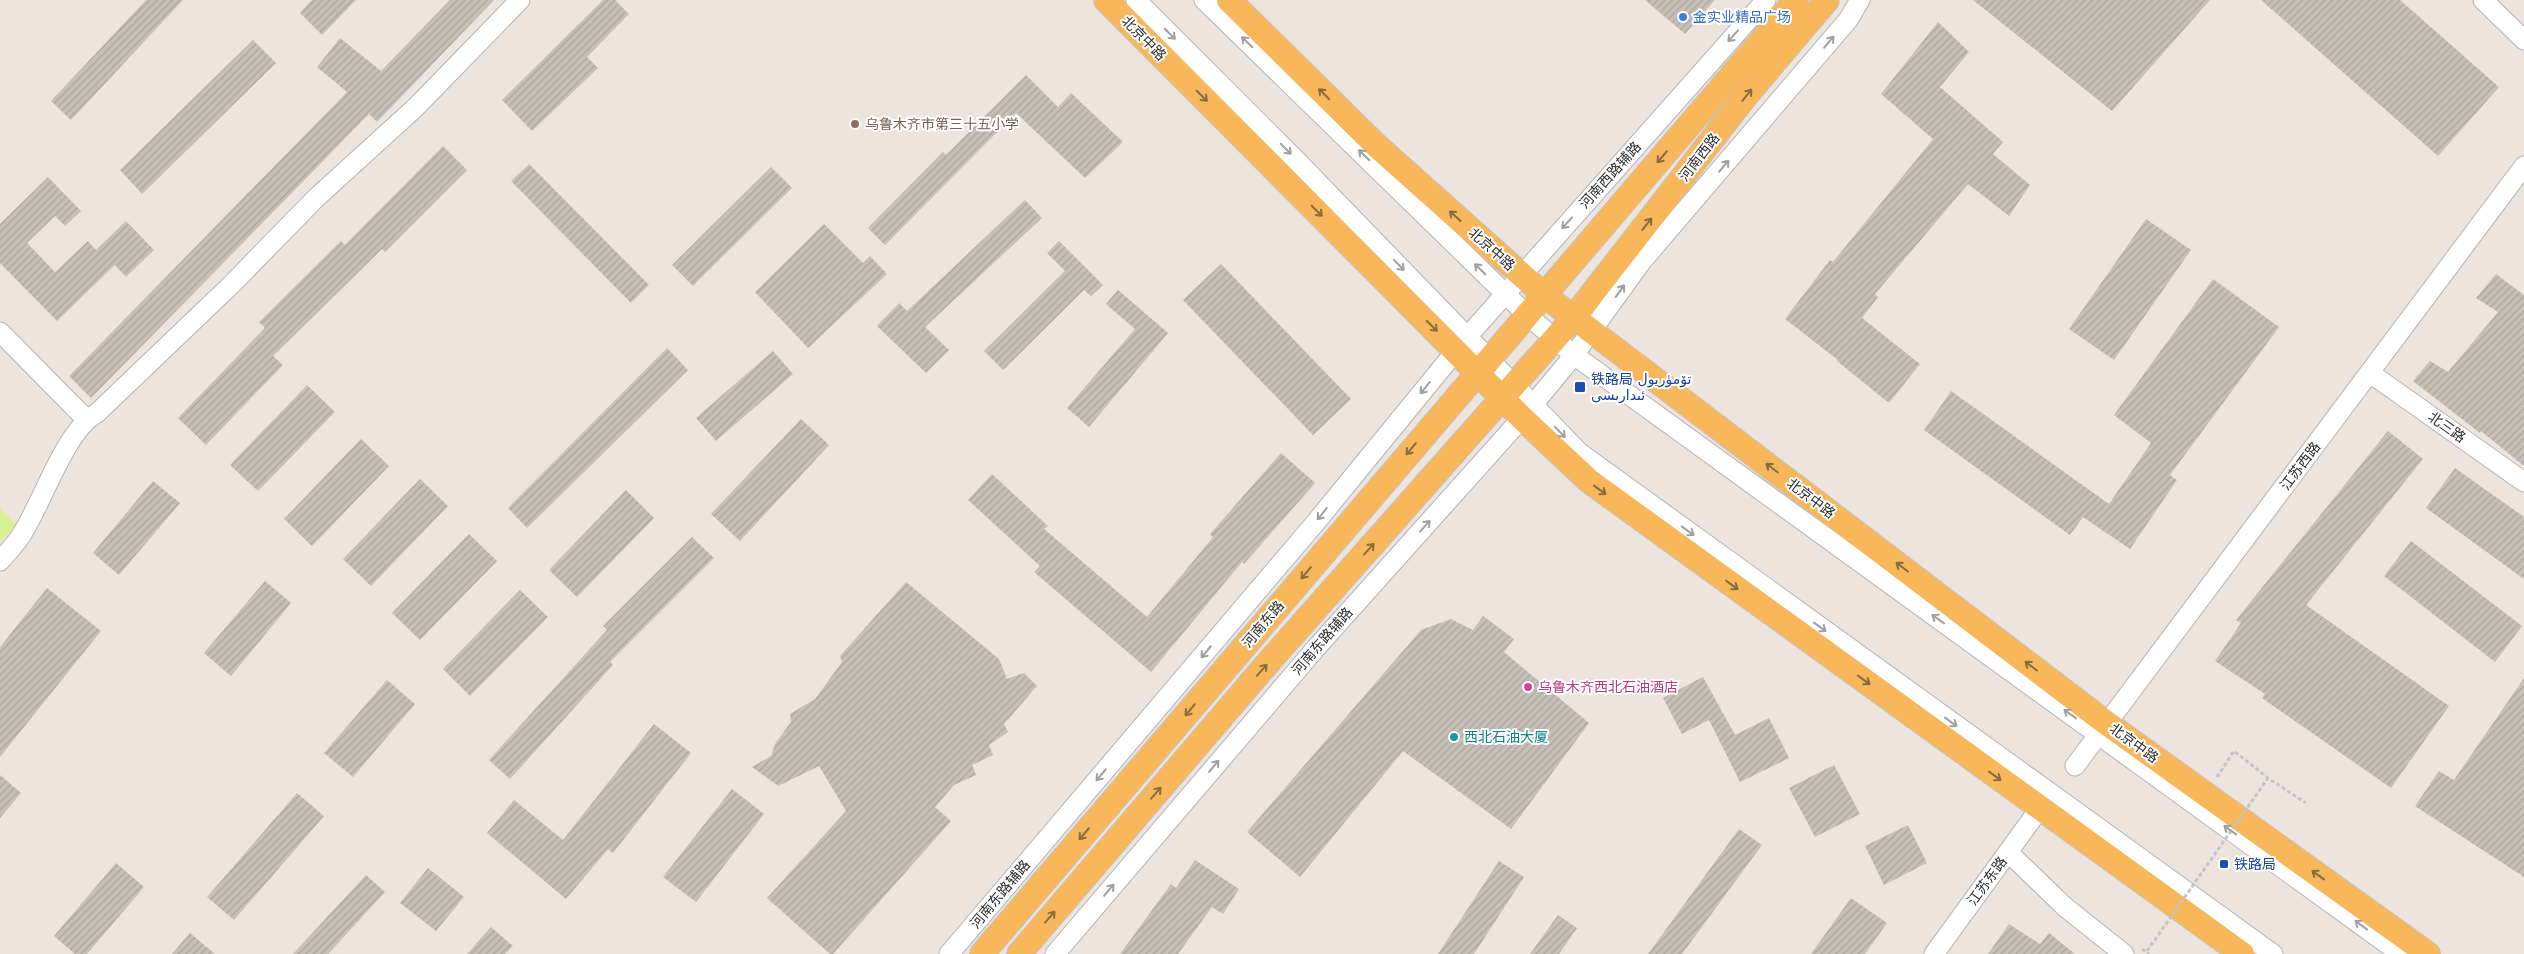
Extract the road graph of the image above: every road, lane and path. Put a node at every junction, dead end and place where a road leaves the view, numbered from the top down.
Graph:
1 (520, 0) edge
2 (1106, 0) edge
3 (1136, 0) edge
4 (1204, 0) edge
5 (1229, 0) edge
6 (1766, 0) edge
7 (1796, 0) edge
8 (1827, 0) edge
9 (1860, 0) edge
10 (2483, 0) edge
11 (2524, 40) edge
12 (2524, 166) edge
13 (1521, 275) junction
14 (1505, 293) junction
15 (1544, 295) junction
16 (1527, 315) junction
17 (1583, 324) junction
18 (0, 332) edge
19 (1556, 338) junction
20 (1462, 343) junction
21 (1574, 355) junction
22 (1483, 365) junction
23 (2370, 373) junction
24 (1509, 392) junction
25 (1528, 411) junction
26 (86, 419) junction
27 (2524, 482) edge
28 (0, 561) edge
29 (2103, 729) junction
30 (2075, 766) dead end
31 (2268, 778) junction
32 (2205, 794) junction
33 (2306, 803) dead end
34 (2040, 808) junction
35 (2008, 852) junction
36 (2147, 951) dead end
37 (949, 954) edge
38 (982, 954) edge
39 (1019, 954) edge
40 (1055, 954) edge
41 (1934, 954) edge
42 (2124, 954) edge
43 (2242, 954) edge
44 (2273, 954) edge
45 (2401, 954) edge
46 (2428, 954) edge

1 - 26 street
2 -> 20 main road, 北京中路
3 -> 20 street
14 -> 4 street
13 -> 5 main road, 北京中路
6 -> 13 street, 河南西路辅路
7 -> 15 main road, 河南西路
17 -> 8 main road, 河南西路
17 -> 9 street
10 - 11 street
12 - 23 street, 江苏西路
13 - 14 street, 河南西路辅路
13 - 15 main road, 北京中路
14 - 16 street
14 - 20 street, 河南西路辅路
15 - 16 main road, 河南东路
15 - 17 main road, 北京中路
16 - 19 street
16 - 22 main road, 河南东路
17 - 19 main road, 河南东路
17 - 21 street, 河南东路辅路
29 -> 17 main road, 北京中路
18 - 26 street
19 - 21 street
19 - 24 main road, 河南东路
20 - 22 main road, 北京中路
20 -> 37 street, 河南东路辅路
21 - 25 street, 河南东路辅路
29 -> 21 street
22 - 24 main road, 北京中路
22 -> 38 main road, 河南东路
23 - 27 street, 北三路
23 - 29 street, 江苏西路
24 - 25 main road, 北京中路
39 -> 24 main road, 河南东路
25 -> 34 main road, 北京中路
40 -> 25 street, 河南东路辅路
25 -> 44 street
26 - 28 street
29 - 30 street, 江苏西路
29 - 32 main road, 北京中路
45 -> 29 street
31 - 32 path
31 - 33 path
31 - 36 path, bridge
46 -> 32 main road, 北京中路
34 - 35 street, 江苏东路
34 - 43 main road, 北京中路
35 - 41 street, 江苏东路
35 - 42 street

